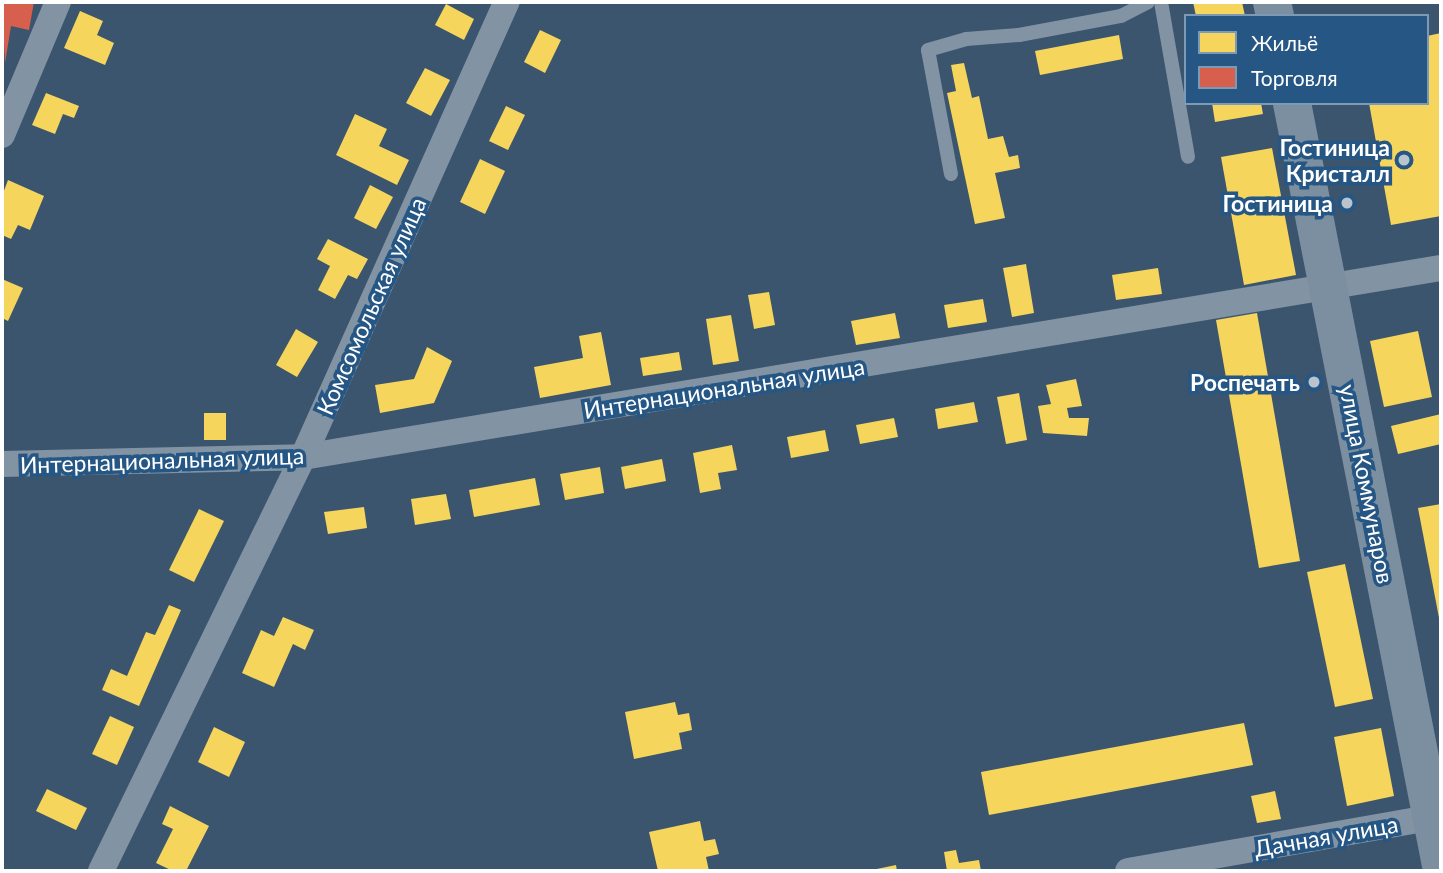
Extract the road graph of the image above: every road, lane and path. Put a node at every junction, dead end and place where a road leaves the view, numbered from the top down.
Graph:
1 (58, 2) edge
2 (508, 2) edge
3 (1147, 2) edge
4 (1161, 2) edge
5 (1292, 105) edge
6 (2, 135) edge
7 (1188, 158) dead end
8 (951, 174) dead end
9 (1441, 268) edge
10 (1329, 289) junction
11 (303, 457) junction
12 (2, 464) edge
13 (1437, 816) edge
14 (1441, 865) edge
15 (101, 871) edge
16 (1128, 871) edge

1 - 6 street
2 - 11 street, Комсомольская улица
3 - 8 lane
4 - 7 lane
5 - 10 main road, улица Коммунаров
9 - 10 street, Интернациональная улица
10 - 11 street, Интернациональная улица
10 - 13 main road, улица Коммунаров
11 - 12 street, Интернациональная улица
11 - 15 street, Комсомольская улица
13 - 14 main road, улица Коммунаров
13 - 16 street, Дачная улица

